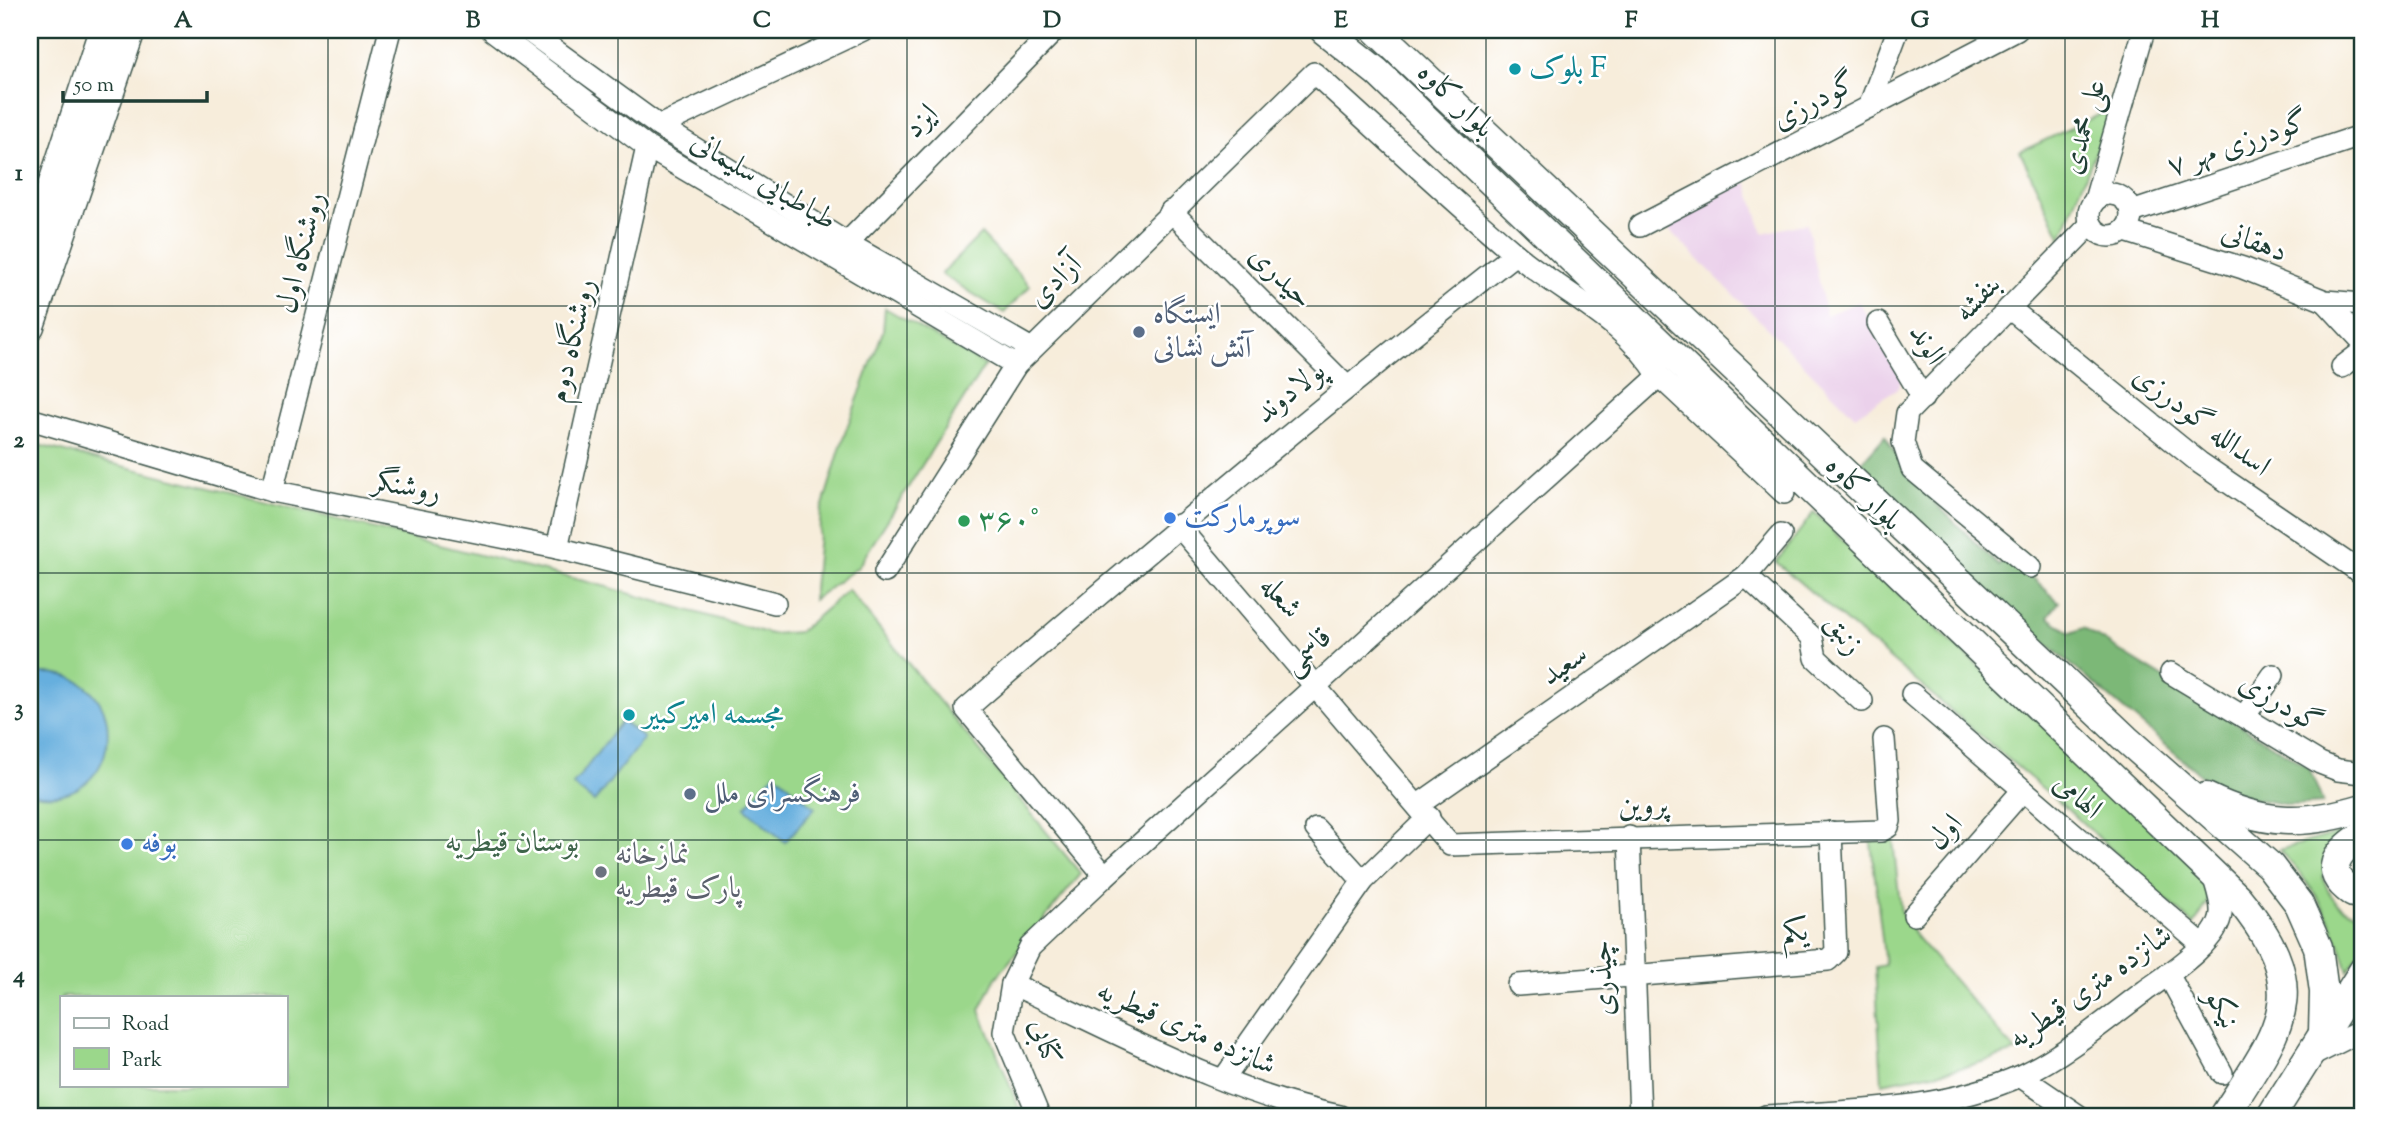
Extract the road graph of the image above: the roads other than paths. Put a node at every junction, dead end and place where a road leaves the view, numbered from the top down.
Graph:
1 (103, 30) edge
2 (131, 30) edge
3 (390, 30) edge
4 (494, 30) edge
5 (527, 30) edge
6 (863, 30) edge
7 (1055, 30) edge
8 (1324, 30) edge
9 (1376, 30) edge
10 (1898, 30) edge
11 (2017, 30) edge
12 (2144, 30) edge
13 (1869, 107) junction
14 (659, 126) junction
15 (2363, 135) edge
16 (647, 147) junction
17 (2095, 200) junction
18 (1171, 211) junction
19 (2128, 222) junction
20 (2091, 224) junction
21 (1640, 226) dead end
22 (839, 250) junction
23 (30, 253) edge
24 (1515, 254) junction
25 (2325, 301) junction
26 (2363, 304) edge
27 (2009, 308) junction
28 (1878, 323) dead end
29 (30, 326) edge
30 (2363, 342) edge
31 (1030, 348) junction
32 (2363, 351) edge
33 (1016, 365) junction
34 (2342, 368) dead end
35 (1659, 376) junction
36 (1346, 386) junction
37 (1915, 405) junction
38 (30, 419) edge
39 (272, 491) junction
40 (1784, 493) dead end
41 (1178, 525) junction
42 (1781, 535) dead end
43 (557, 548) junction
44 (2030, 567) dead end
45 (885, 572) dead end
46 (2363, 574) edge
47 (1746, 576) junction
48 (775, 603) dead end
49 (2171, 673) dead end
50 (2273, 675) dead end
51 (1316, 685) junction
52 (1912, 694) dead end
53 (1861, 701) dead end
54 (2244, 717) junction
55 (1884, 739) dead end
56 (2165, 772) junction
57 (2363, 773) edge
58 (2023, 790) junction
59 (2363, 808) edge
60 (1423, 811) junction
61 (1317, 829) dead end
62 (1831, 831) junction
63 (2363, 835) edge
64 (1629, 838) junction
65 (2211, 869) junction
66 (1105, 876) junction
67 (1363, 881) junction
68 (2363, 892) edge
69 (1914, 915) dead end
70 (2203, 945) junction
71 (2363, 971) edge
72 (2168, 974) junction
73 (1634, 976) junction
74 (1012, 984) junction
75 (1518, 985) dead end
76 (2363, 1030) edge
77 (2323, 1032) junction
78 (2307, 1058) junction
79 (2222, 1073) dead end
80 (2020, 1076) junction
81 (1223, 1080) junction
82 (1292, 1111) edge
83 (1039, 1116) edge
84 (1340, 1116) edge
85 (1640, 1116) edge
86 (1766, 1116) edge
87 (2079, 1116) edge
88 (2224, 1116) edge
89 (2271, 1116) edge

1 - 23 main road
2 - 29 main road
3 - 39 street, روشنگاه اول
4 - 16 street, طباطبایی سلیمانی
5 - 14 street, طباطبایی سلیمانی
6 - 14 street
7 - 22 street, ایزد
8 - 65 main road, بلوار کاوه
9 - 56 main road, بلوار کاوه
10 - 13 street
11 - 13 street, گودرزی
12 - 17 street, علی محمدی
13 - 21 street, گودرزی
14 - 22 street, طباطبایی سلیمانی
15 - 19 street, گودرزی مهر ۷
16 - 22 street, طباطبایی سلیمانی
16 - 43 street, روشنگاه دوم
17 - 19 street
17 - 20 street
18 - 24 street, آزادی
18 - 31 street, آزادی
18 - 36 street, حیدری
19 - 20 street
19 - 25 street, دهقانی
20 - 27 street, بنفشه
22 - 31 street, طباطبایی سلیمانی
22 - 33 street, طباطبایی سلیمانی
24 - 35 street
24 - 36 street, پولادوند
25 - 26 street, دهقانی
25 - 30 street
27 - 37 street, بنفشه
27 - 46 street, اسدالله گودرزی
28 - 37 street, الوند
31 - 33 street, آزادی
32 - 34 street
33 - 45 street, آزادی
35 - 40 street
35 - 51 street, قاسمی
36 - 41 street, پولادوند
37 - 44 street
38 - 39 street, روشنگر
39 - 43 street, روشنگر
41 - 51 street, شعله
41 - 66 street, پولادوند
42 - 47 street, سعید
43 - 48 street, روشنگر
47 - 53 street, زنبق
47 - 60 street, سعید
49 - 54 street, گودرزی
50 - 54 street
51 - 60 street, شعله
51 - 66 street, قاسمی
52 - 58 street, الهامی
54 - 57 street, گودرزی
55 - 62 street, پروین
56 - 59 main road
56 - 77 main road, بلوار کاوه
58 - 69 street, اول
58 - 70 street, الهامی
60 - 64 street, پروین
60 - 67 street, سعید
61 - 67 street
62 - 64 street, پروین
62 - 73 street, یکم
63 - 68 main road
64 - 73 street, چیذری
65 - 70 street, شانزده متری قیطریه
65 - 88 main road, بلوار کاوه
66 - 74 street, قاسمی
67 - 81 street, سعید
70 - 72 street, شانزده متری قیطریه
71 - 77 main road
72 - 79 street, نیکو
72 - 80 street, شانزده متری قیطریه
73 - 75 street
73 - 85 street, چیذری
74 - 81 street, شانزده متری قیطریه
74 - 83 street, کتابی
76 - 78 street
77 - 78 main road
78 - 89 main road
80 - 86 street, شانزده متری قیطریه
80 - 87 street
81 - 82 street, شانزده متری قیطریه
82 - 84 street, شانزده متری قیطریه

